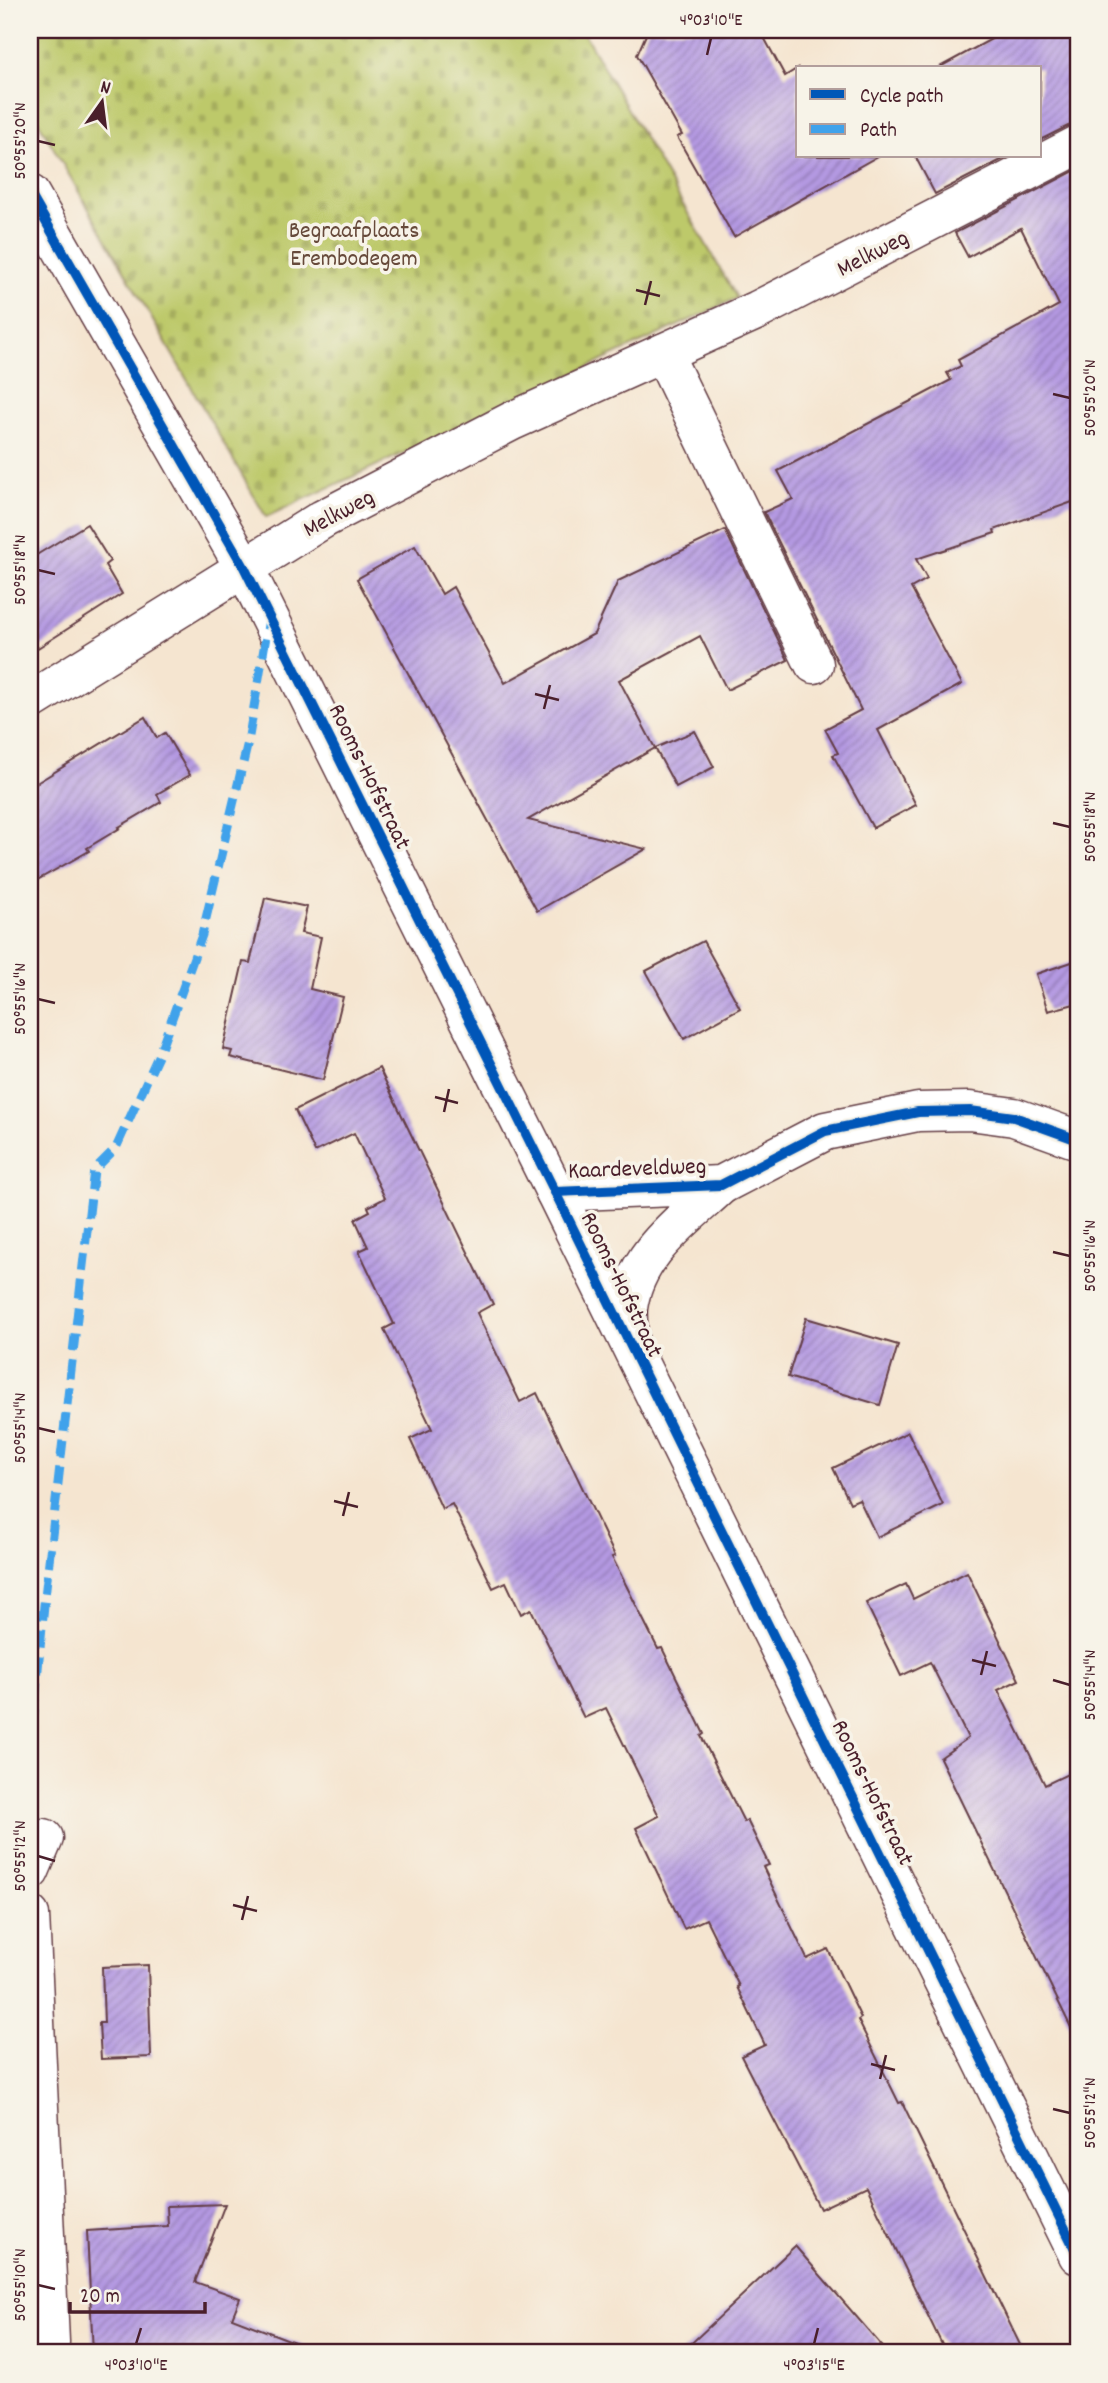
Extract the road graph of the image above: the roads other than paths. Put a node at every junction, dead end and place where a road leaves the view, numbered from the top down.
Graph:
1 (1078, 145) edge
2 (30, 194) edge
3 (663, 353) junction
4 (243, 567) junction
5 (814, 664) dead end
6 (30, 701) edge
7 (1078, 1140) edge
8 (721, 1185) junction
9 (555, 1192) junction
10 (629, 1344) junction
11 (30, 1915) edge
12 (1078, 2255) edge
13 (48, 2353) edge

1 - 3 street, Melkweg
2 - 4 street, Rooms-Hofstraat
3 - 4 street, Melkweg
3 - 5 street
4 - 6 street, Melkweg
4 - 9 street, Rooms-Hofstraat
7 - 8 street, Kaardeveldweg
8 - 9 street, Kaardeveldweg
8 - 10 street
9 - 10 street, Rooms-Hofstraat
10 - 12 street, Rooms-Hofstraat
11 - 13 street

